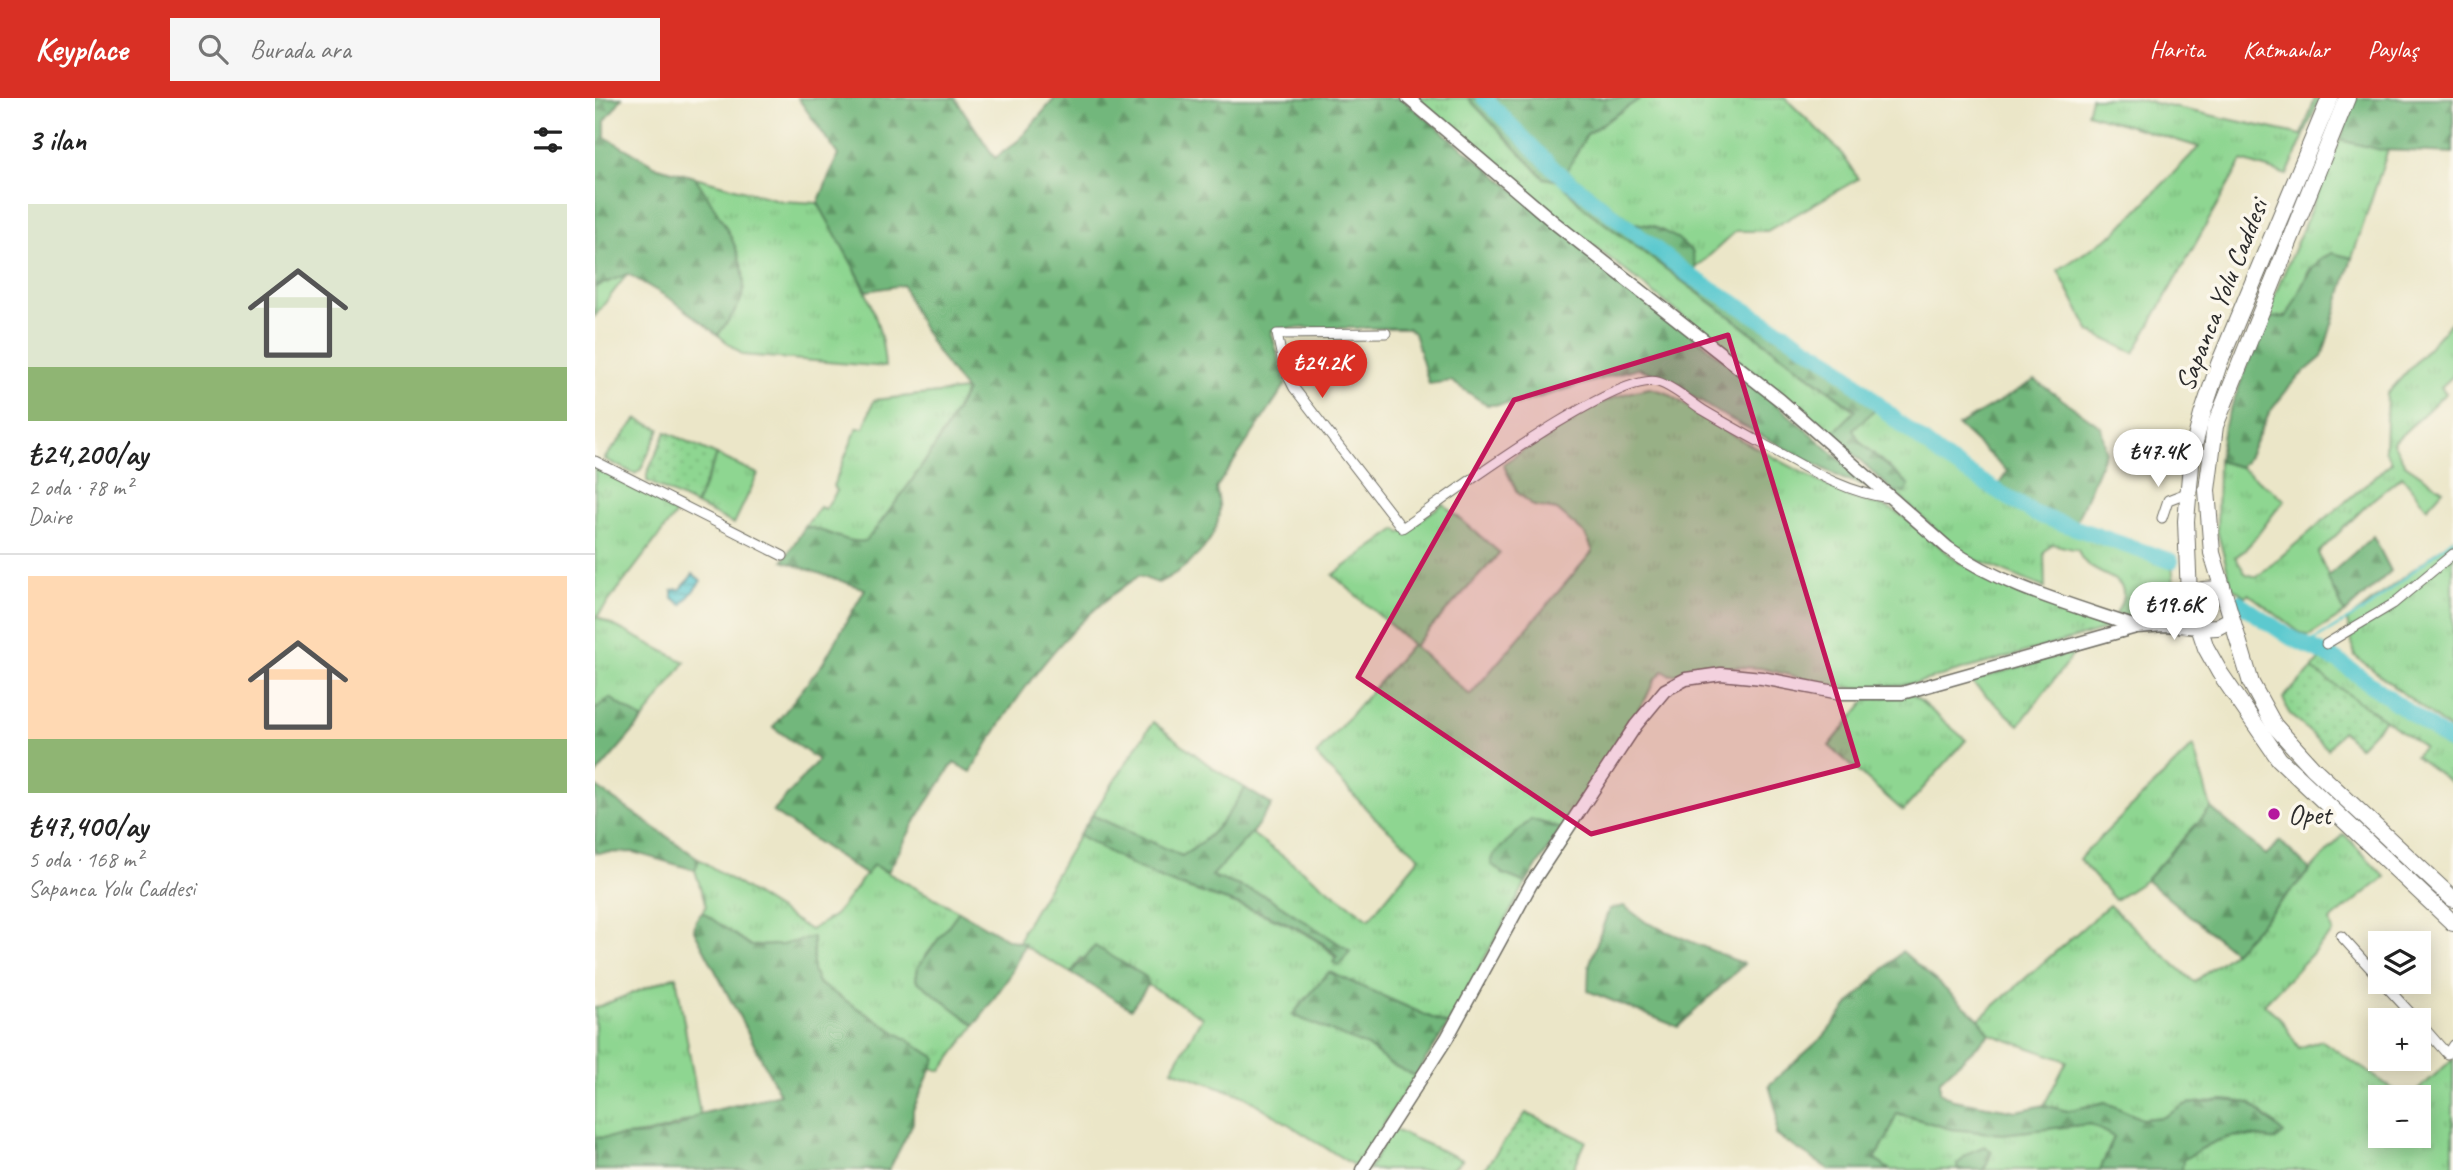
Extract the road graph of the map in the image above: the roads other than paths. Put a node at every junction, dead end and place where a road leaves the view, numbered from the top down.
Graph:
1 (1408, 98) edge
2 (2330, 98) edge
3 (2347, 98) edge
4 (1386, 333) dead end
5 (595, 461) edge
6 (2189, 492) junction
7 (1891, 498) junction
8 (2162, 518) dead end
9 (2453, 554) edge
10 (783, 555) dead end
11 (2222, 589) junction
12 (2189, 597) junction
13 (2230, 620) junction
14 (2142, 626) junction
15 (2199, 628) junction
16 (2326, 644) dead end
17 (2453, 899) edge
18 (2453, 923) edge
19 (2341, 936) dead end
20 (2368, 966) edge
21 (2394, 994) edge
22 (2406, 1008) edge
23 (2431, 1036) edge
24 (2453, 1045) edge
25 (1362, 1170) edge

1 - 7 street
2 - 6 highway, Sapanca Yolu Caddesi
3 - 11 highway, Sapanca Yolu Caddesi
4 - 7 street
5 - 10 street
6 - 8 street
6 - 12 highway, Sapanca Yolu Caddesi
7 - 14 street
9 - 16 street
11 - 12 highway
11 - 13 highway, Sapanca Yolu Caddesi
12 - 14 street
12 - 15 highway, Sapanca Yolu Caddesi
13 - 15 highway
13 - 17 highway, Sapanca Yolu Caddesi
14 - 15 street
14 - 25 street
15 - 18 highway, Sapanca Yolu Caddesi
19 - 20 street
21 - 22 street
23 - 24 street

